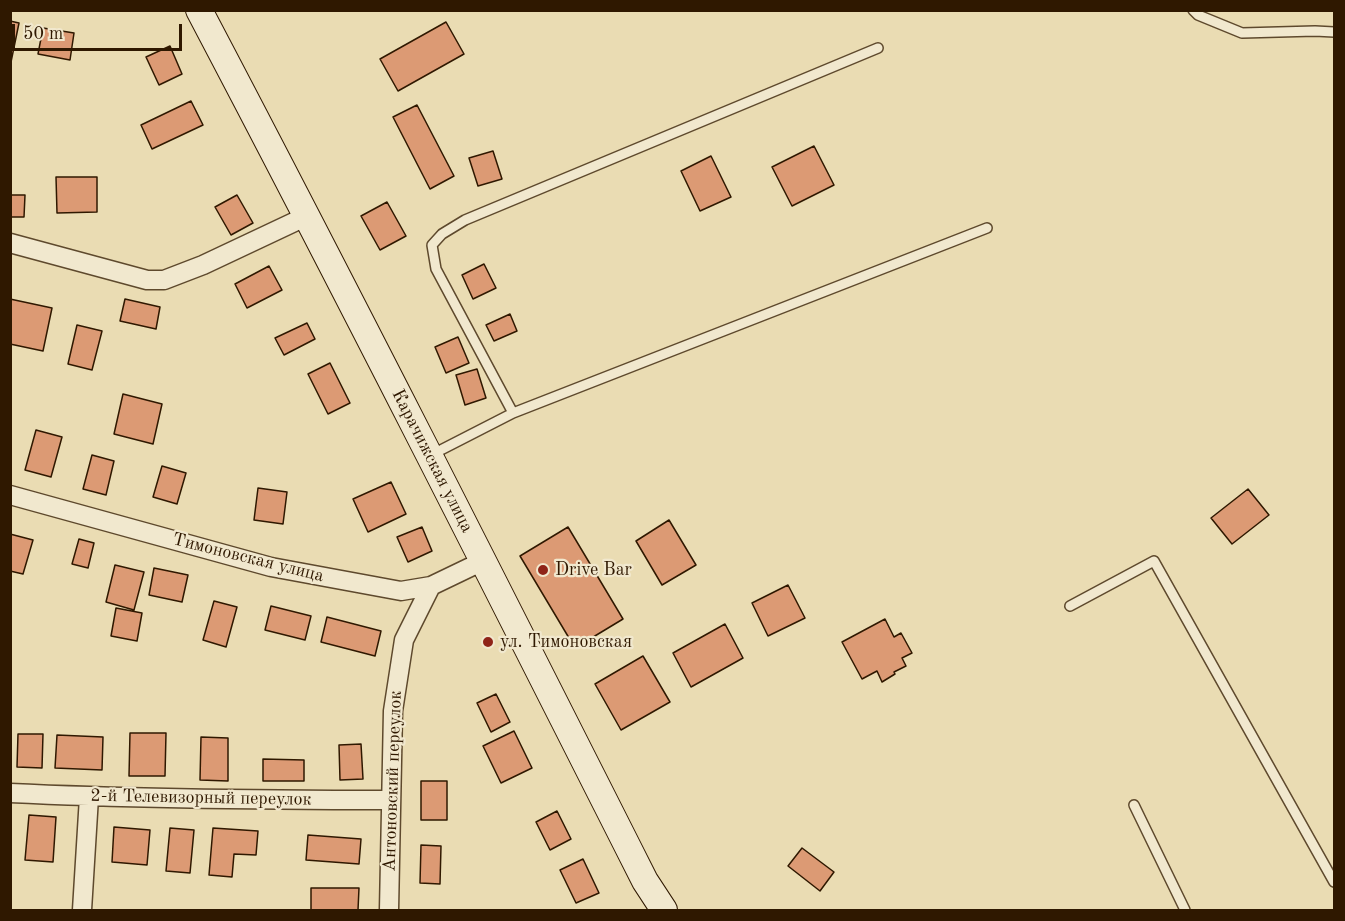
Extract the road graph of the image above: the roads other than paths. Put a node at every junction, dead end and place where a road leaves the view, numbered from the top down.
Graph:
1 (199, 10) edge
2 (1193, 10) edge
3 (1335, 32) edge
4 (878, 48) dead end
5 (307, 216) junction
6 (987, 228) dead end
7 (10, 243) edge
8 (513, 413) junction
9 (429, 456) junction
10 (10, 495) edge
11 (483, 561) junction
12 (431, 586) junction
13 (1070, 606) dead end
14 (10, 793) edge
15 (89, 797) junction
16 (391, 800) junction
17 (1134, 805) dead end
18 (1335, 882) edge
19 (82, 910) edge
20 (388, 910) edge
21 (664, 910) edge
22 (1185, 910) edge

1 - 5 main road, Карачижская улица
2 - 3 lane
4 - 8 lane
5 - 7 street
5 - 9 main road, Карачижская улица
6 - 8 lane
8 - 9 lane
9 - 11 main road, Карачижская улица
10 - 12 street, Тимоновская улица
11 - 12 street, Тимоновская улица
11 - 21 main road, Карачижская улица
12 - 16 street, Антоновский переулок
13 - 18 lane
14 - 15 street, 2-й Телевизорный переулок
15 - 16 street, 2-й Телевизорный переулок
15 - 19 street
16 - 20 street, Антоновский переулок
17 - 22 lane

